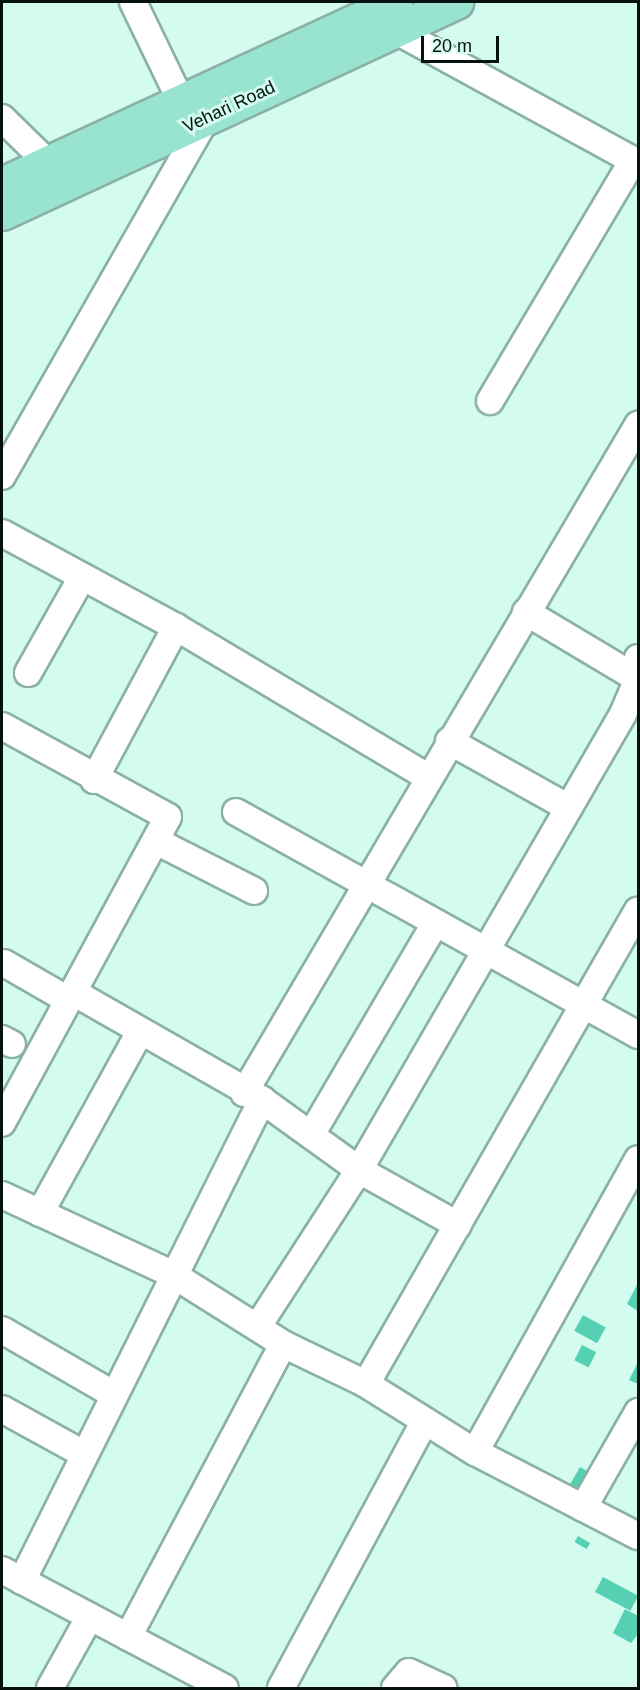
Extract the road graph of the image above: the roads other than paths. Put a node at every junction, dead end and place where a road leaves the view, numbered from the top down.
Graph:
1 (133, 2) edge
2 (456, 2) edge
3 (395, 16) edge
4 (179, 97) dead end
5 (207, 117) junction
6 (2, 118) edge
7 (47, 162) junction
8 (636, 162) edge
9 (2, 184) edge
10 (2, 213) edge
11 (490, 401) dead end
12 (639, 425) edge
13 (2, 476) edge
14 (2, 533) edge
15 (82, 577) junction
16 (526, 612) junction
17 (176, 627) junction
18 (638, 668) edge
19 (28, 673) dead end
20 (2, 726) edge
21 (449, 741) junction
22 (428, 777) junction
23 (94, 780) junction
24 (569, 808) junction
25 (236, 812) dead end
26 (156, 841) junction
27 (364, 884) junction
28 (254, 891) dead end
29 (639, 910) edge
30 (435, 924) junction
31 (486, 953) junction
32 (4, 963) dead end
33 (71, 996) junction
34 (583, 1007) junction
35 (140, 1032) junction
36 (639, 1035) edge
37 (253, 1097) junction
38 (2, 1123) edge
39 (311, 1135) junction
40 (639, 1159) edge
41 (359, 1170) junction
42 (2, 1195) edge
43 (40, 1213) junction
44 (459, 1225) junction
45 (172, 1274) junction
46 (258, 1326) junction
47 (2, 1330) edge
48 (283, 1344) junction
49 (366, 1384) junction
50 (113, 1394) junction
51 (2, 1409) edge
52 (639, 1412) edge
53 (425, 1421) junction
54 (475, 1452) junction
55 (84, 1454) junction
56 (584, 1508) junction
57 (639, 1536) edge
58 (12, 1576) edge
59 (89, 1618) junction
60 (128, 1637) junction
61 (50, 1689) edge
62 (225, 1689) edge
63 (281, 1689) edge
64 (395, 1689) edge
65 (443, 1689) edge

1 - 4 street
2 - 3 main road, Vehari Road
3 - 5 main road, Vehari Road
3 - 7 main road, Vehari Road
3 - 8 street
5 - 10 main road, Vehari Road
5 - 13 street
6 - 7 street
7 - 9 main road, Vehari Road
8 - 11 street
12 - 16 street
14 - 15 street
15 - 17 street
15 - 19 street
16 - 18 street
16 - 21 street
17 - 22 street
17 - 23 street
18 - 24 street
20 - 23 street
21 - 22 street
21 - 24 street
22 - 27 street
23 - 26 street
24 - 31 street
25 - 27 street
26 - 28 street
26 - 33 street
27 - 30 street
27 - 37 street
29 - 34 street
30 - 31 street
30 - 39 street
31 - 34 street
31 - 41 street
32 - 33 street
33 - 35 street
33 - 38 street
34 - 36 street
34 - 44 street
35 - 37 street
35 - 43 street
37 - 39 street
37 - 45 street
39 - 41 street
40 - 54 street
41 - 44 street
41 - 46 street
42 - 43 street
43 - 45 street
44 - 49 street
45 - 46 street
45 - 50 street
46 - 48 street
47 - 50 street
48 - 49 street
48 - 60 street
49 - 53 street
50 - 55 street
51 - 55 street
52 - 56 street
53 - 54 street
53 - 63 street
54 - 56 street
55 - 58 street
56 - 57 street
58 - 59 street
59 - 60 street
59 - 61 street
60 - 62 street
64 - 65 street

